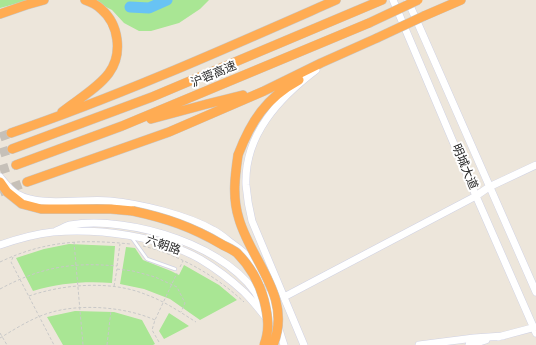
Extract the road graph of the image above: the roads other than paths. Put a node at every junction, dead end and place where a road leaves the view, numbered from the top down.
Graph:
1 (44, 0) edge
2 (85, 0) edge
3 (336, 0) edge
4 (382, 0) edge
5 (393, 0) edge
6 (408, 0) edge
7 (419, 0) edge
8 (461, 0) edge
9 (0, 14) edge
10 (374, 39) junction
11 (316, 70) junction
12 (264, 91) junction
13 (52, 119) junction
14 (122, 126) junction
15 (11, 133) tunnel mouth
16 (12, 149) tunnel mouth
17 (16, 165) tunnel mouth
18 (536, 165) edge
19 (0, 177) edge
20 (0, 182) edge
21 (27, 182) tunnel mouth
22 (489, 187) junction
23 (476, 196) junction
24 (53, 232) junction
25 (130, 236) junction
26 (2, 242) edge
27 (174, 269) dead end
28 (536, 292) edge
29 (284, 296) junction
30 (267, 313) junction
31 (535, 329) edge
32 (503, 336) junction
33 (283, 342) edge
34 (267, 344) edge
35 (304, 345) edge
36 (419, 345) edge
37 (469, 345) edge

1 - 9 highway
2 - 13 highway
3 - 13 highway
4 - 16 highway, 沪蓉高速
5 - 23 street, 明城大道
6 - 22 street, 明城大道
7 - 14 highway, 沪蓉高速, bridge
8 - 10 highway, bridge
10 - 11 highway
10 - 12 highway
11 - 29 street
11 - 34 highway, bridge
12 - 14 highway
12 - 21 highway
13 - 15 highway
14 - 17 highway, 沪蓉高速
18 - 22 street
19 - 33 street
20 - 30 highway, bridge
22 - 23 street
22 - 28 street, 明城大道
23 - 29 street
23 - 31 street, 明城大道
24 - 25 street, 六朝路
24 - 26 street, 六朝路
24 - 30 street, bridge
25 - 27 lane
25 - 33 street, 六朝路
29 - 35 street
30 - 34 highway, bridge
31 - 32 street
32 - 36 street
32 - 37 street

